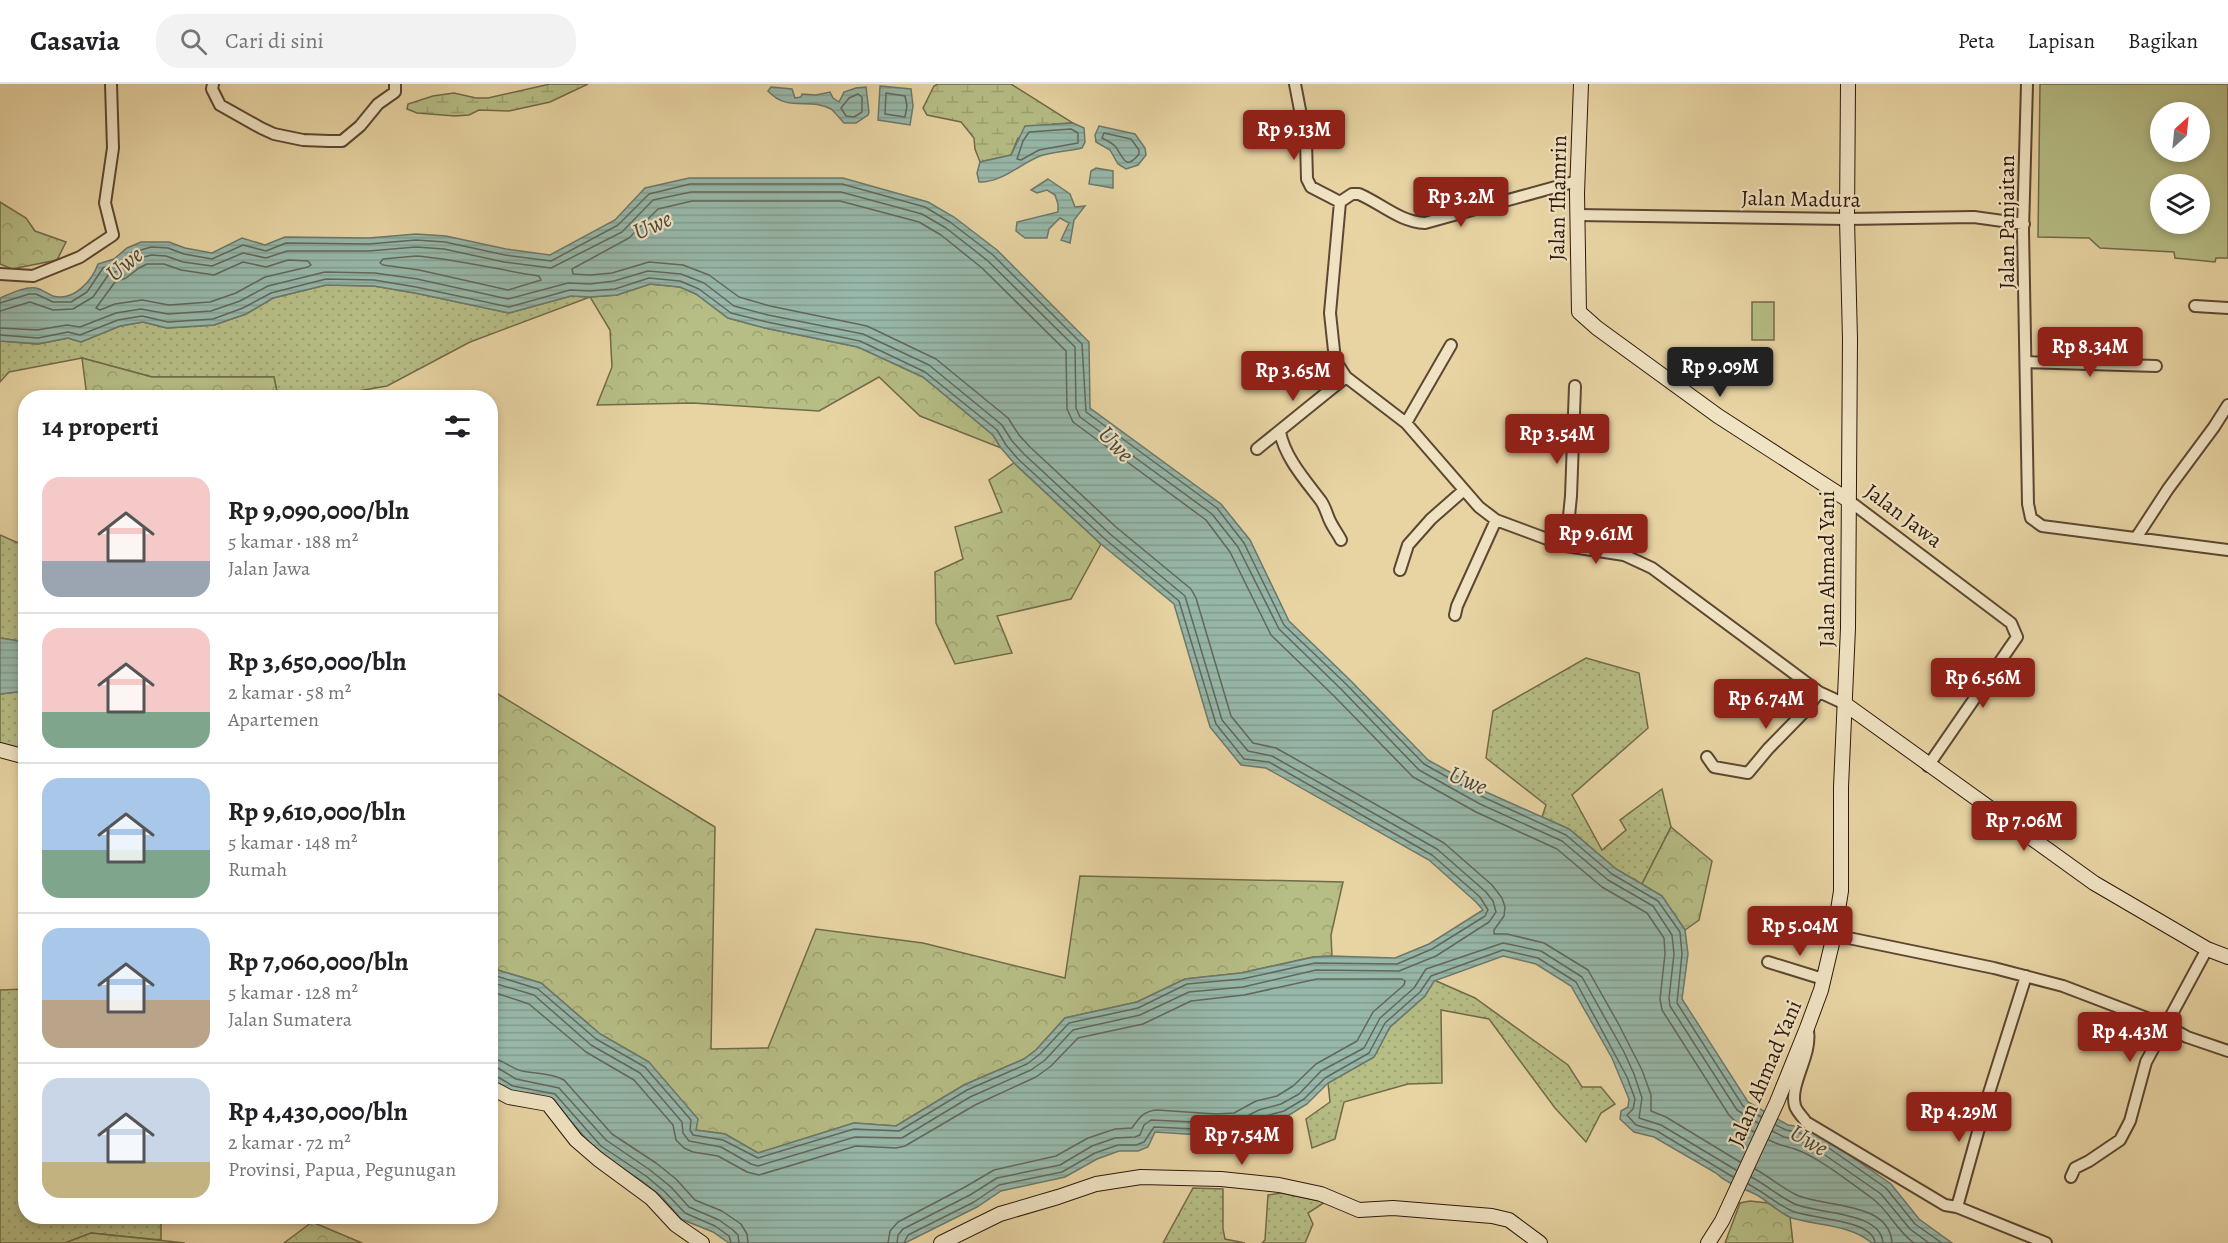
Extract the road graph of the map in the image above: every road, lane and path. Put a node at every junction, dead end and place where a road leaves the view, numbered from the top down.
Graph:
1 (111, 84) edge
2 (213, 84) edge
3 (1295, 84) edge
4 (1581, 84) edge
5 (1848, 84) edge
6 (2027, 84) edge
7 (395, 88) edge
8 (1577, 181) junction
9 (1340, 202) junction
10 (1577, 215) junction
11 (1846, 219) junction
12 (2024, 224) junction
13 (0, 274) edge
14 (2194, 306) dead end
15 (2228, 308) edge
16 (1580, 312) joint
17 (1451, 345) dead end
18 (2026, 362) junction
19 (2156, 366) dead end
20 (1346, 376) junction
21 (1575, 386) dead end
22 (2228, 405) edge
23 (1406, 423) junction
24 (1280, 432) junction
25 (1257, 449) dead end
26 (1464, 490) junction
27 (1848, 500) junction
28 (1496, 520) junction
29 (2136, 538) junction
30 (1341, 540) dead end
31 (1566, 546) junction
32 (2228, 550) edge
33 (1400, 570) dead end
34 (1455, 615) dead end
35 (1818, 692) junction
36 (1845, 704) junction
37 (0, 750) edge
38 (18, 755) edge
39 (1707, 757) dead end
40 (1928, 766) junction
41 (1834, 935) junction
42 (2207, 949) junction
43 (2228, 957) edge
44 (1768, 962) dead end
45 (2026, 976) junction
46 (1823, 979) junction
47 (2165, 1025) junction
48 (1807, 1028) junction
49 (2228, 1051) edge
50 (498, 1091) edge
51 (2071, 1177) dead end
52 (1957, 1207) junction
53 (702, 1243) edge
54 (940, 1243) edge
55 (1540, 1243) edge
56 (1708, 1243) edge
57 (2046, 1243) edge

1 - 13 street
2 - 7 street
3 - 9 street
4 - 8 main road, Jalan Thamrin
5 - 11 main road, Jalan Ahmad Yani
6 - 12 street, Jalan Panjaitan
8 - 9 street
8 - 10 main road, Jalan Thamrin
9 - 20 street
10 - 11 street, Jalan Madura
10 - 16 main road, Jalan Thamrin
11 - 12 street, Jalan Madura
11 - 27 main road, Jalan Ahmad Yani
12 - 18 street, Jalan Panjaitan
14 - 15 street
16 - 27 main road, Jalan Jawa
17 - 23 street
18 - 19 street
18 - 29 street, Jalan Panjaitan
20 - 23 street
20 - 24 street
21 - 31 street
22 - 29 street
23 - 26 street
24 - 25 street
24 - 30 street
26 - 28 street
26 - 33 street
27 - 36 main road, Jalan Ahmad Yani
27 - 40 street, Jalan Jawa
28 - 31 street
28 - 34 street
29 - 32 street, Jalan Panjaitan
31 - 35 street
35 - 36 street
35 - 39 street
36 - 40 main road
36 - 41 main road, Jalan Ahmad Yani
37 - 38 main road
40 - 42 main road
41 - 45 street
41 - 46 main road, Jalan Ahmad Yani
42 - 43 main road
42 - 47 street
44 - 46 street
45 - 47 street
45 - 52 street
46 - 48 main road, Jalan Ahmad Yani
47 - 49 street
47 - 51 street
48 - 52 street
48 - 56 main road, Jalan Ahmad Yani
50 - 53 main road
52 - 57 street
54 - 55 main road

